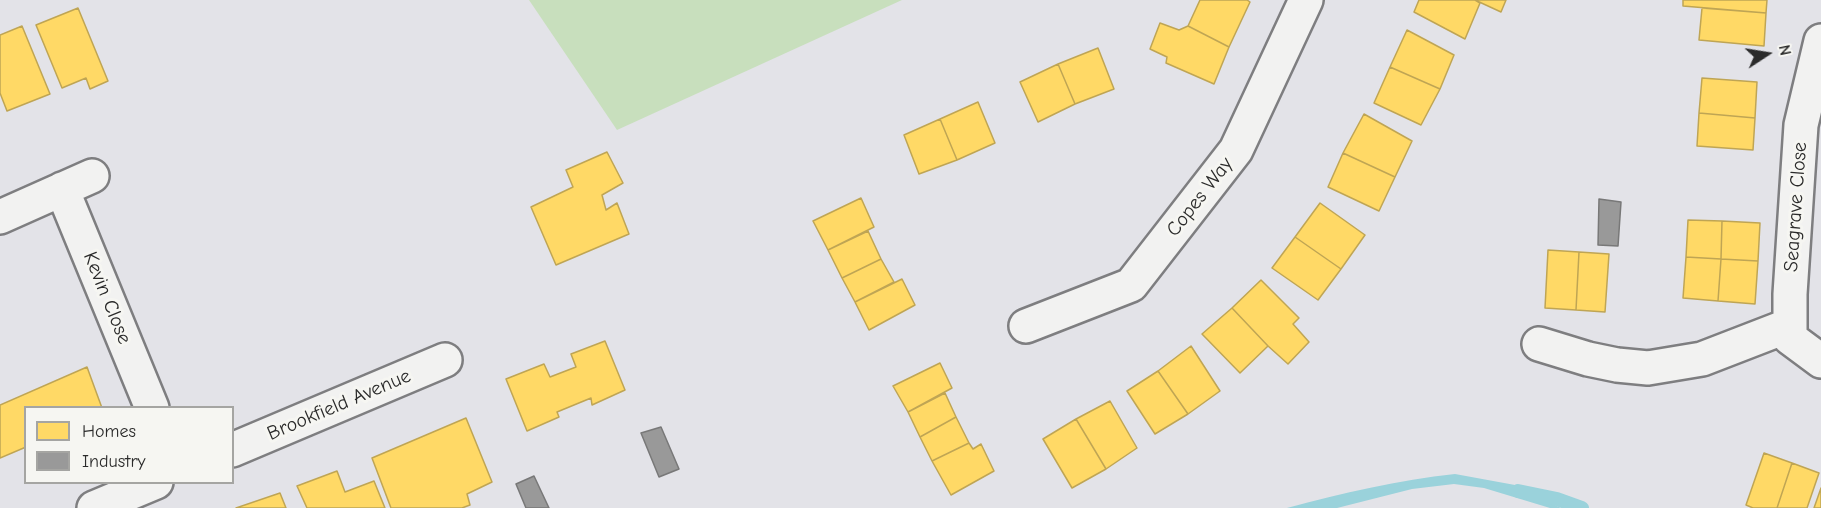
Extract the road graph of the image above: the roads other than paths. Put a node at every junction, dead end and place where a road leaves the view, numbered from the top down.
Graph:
1 (1306, 0) edge
2 (1821, 40) edge
3 (0, 218) edge
4 (1790, 324) junction
5 (1026, 326) dead end
6 (1539, 344) dead end
7 (446, 360) dead end
8 (1821, 361) edge
9 (151, 406) edge
10 (234, 449) edge
11 (154, 484) edge
12 (94, 508) edge

1 - 5 street, Copes Way
2 - 4 street, Seagrave Close
3 - 9 street, Kevin Close
4 - 6 street
4 - 8 street, Seagrave Close
7 - 10 street, Brookfield Avenue
11 - 12 street

